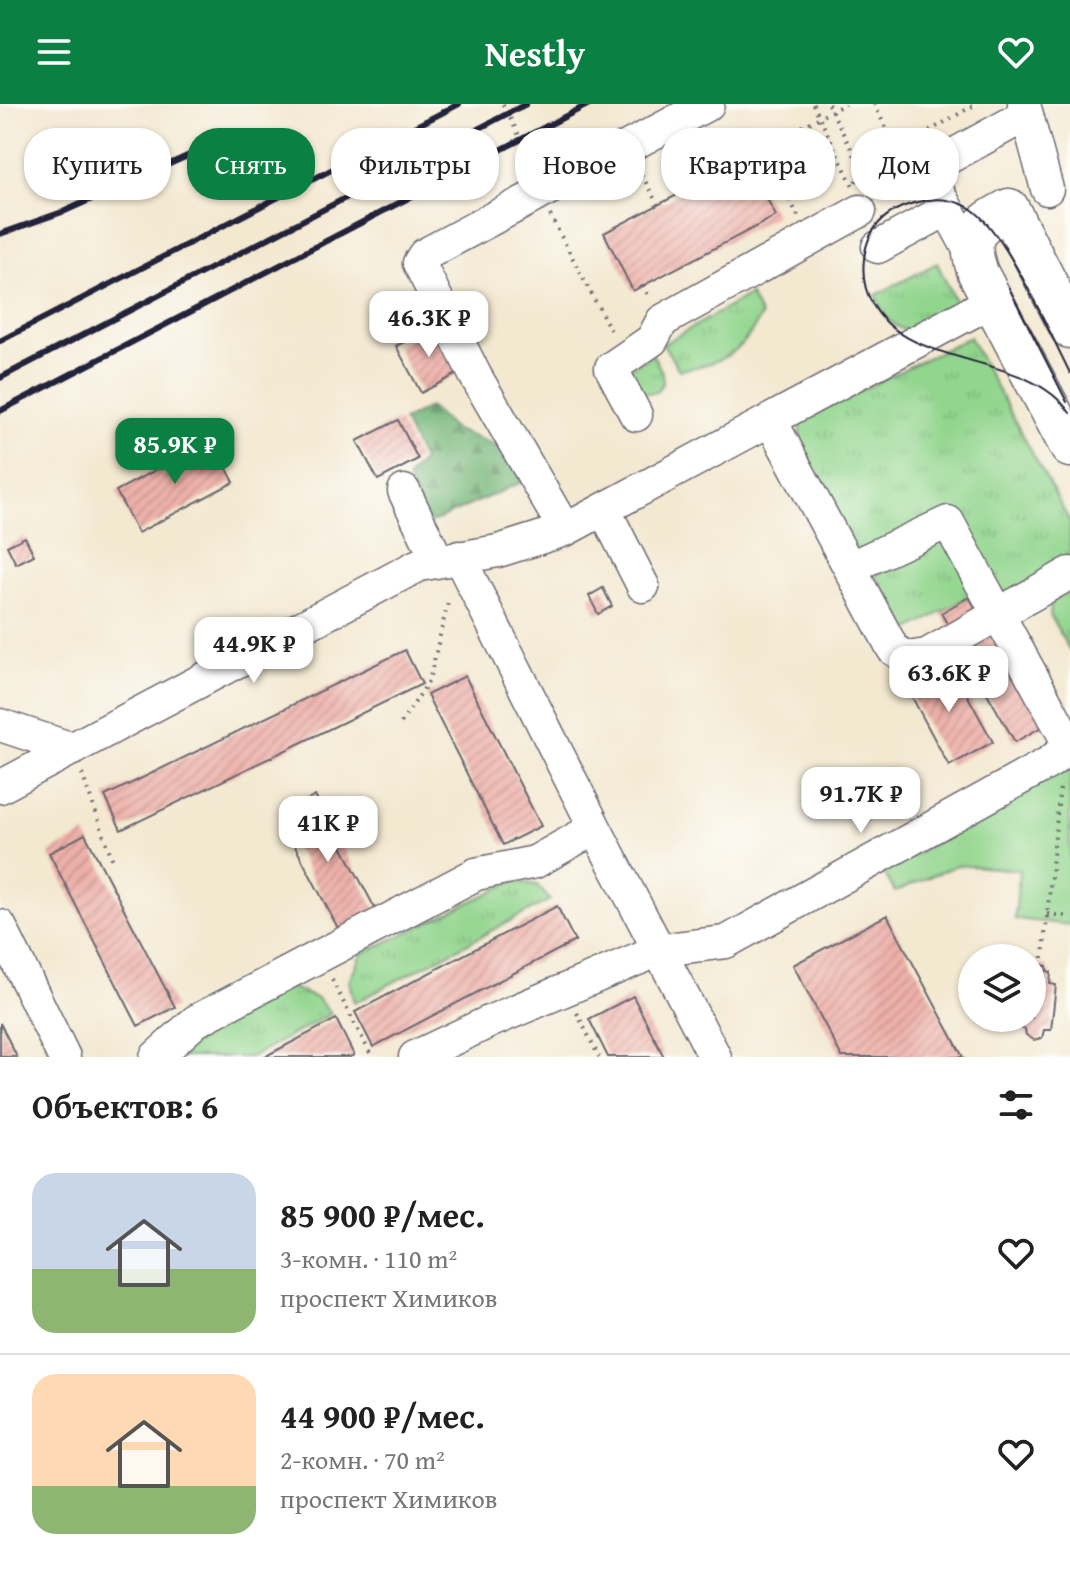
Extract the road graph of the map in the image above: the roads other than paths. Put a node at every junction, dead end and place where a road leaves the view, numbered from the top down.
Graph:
1 (708, 104) edge
2 (1025, 109) edge
3 (1058, 183) edge
4 (1009, 209) junction
5 (946, 210) junction
6 (860, 211) dead end
7 (878, 247) dead end
8 (970, 251) junction
9 (994, 300) junction
10 (1070, 328) edge
11 (636, 415) dead end
12 (771, 421) junction
13 (1070, 447) edge
14 (404, 491) dead end
15 (604, 509) junction
16 (565, 530) junction
17 (448, 559) junction
18 (851, 567) junction
19 (1070, 573) edge
20 (643, 586) dead end
21 (998, 613) junction
22 (0, 725) edge
23 (73, 749) junction
24 (1060, 754) edge
25 (0, 787) edge
26 (595, 828) junction
27 (0, 926) edge
28 (659, 950) junction
29 (64, 1057) edge
30 (156, 1057) edge
31 (415, 1057) edge
32 (715, 1057) edge

1 - 16 street
2 - 3 street
2 - 5 street
3 - 4 street
4 - 8 main road
4 - 10 main road
5 - 7 street
5 - 8 street
6 - 11 street
8 - 9 main road
9 - 12 street
9 - 13 main road
12 - 15 street
12 - 18 street
14 - 17 street
15 - 16 street
15 - 20 street
16 - 17 street
17 - 23 street
17 - 26 street
18 - 21 street
18 - 21 street
19 - 21 street
21 - 24 street
22 - 23 street
23 - 25 street
24 - 28 street
26 - 28 street
26 - 30 street
27 - 29 street
28 - 31 street
28 - 32 street

